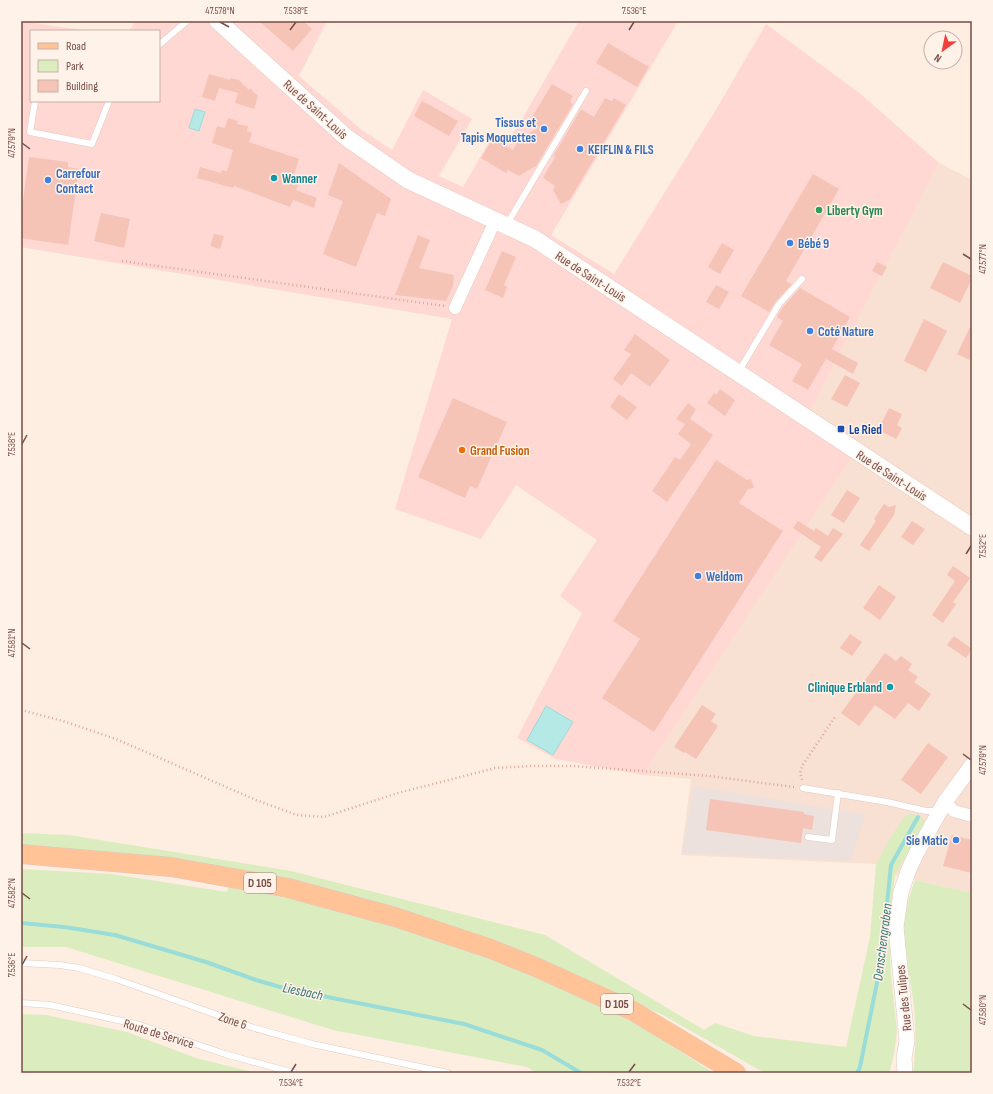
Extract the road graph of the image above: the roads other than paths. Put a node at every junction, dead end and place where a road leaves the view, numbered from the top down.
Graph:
1 (187, 21) edge
2 (218, 21) edge
3 (160, 44) edge
4 (586, 91) dead end
5 (35, 102) edge
6 (109, 102) edge
7 (500, 223) junction
8 (802, 278) dead end
9 (455, 308) road end
10 (738, 373) junction
11 (972, 527) edge
12 (972, 765) edge
13 (803, 788) road end
14 (838, 793) junction
15 (943, 807) junction
16 (972, 816) edge
17 (808, 837) dead end
18 (21, 854) edge
19 (21, 963) edge
20 (21, 1003) edge
21 (904, 1058) junction
22 (294, 1073) edge
23 (448, 1073) edge
24 (736, 1073) edge
25 (896, 1073) edge
26 (905, 1073) edge

1 - 3 lane
2 - 7 main road, Rue de Saint-Louis
4 - 7 lane
5 - 6 lane
7 - 9 street
7 - 10 main road, Rue de Saint-Louis
8 - 10 lane
10 - 11 main road, Rue de Saint-Louis
12 - 15 street, Rue des Tulipes
13 - 14 lane
14 - 15 lane
14 - 17 lane
15 - 16 street
15 - 21 street, Rue des Tulipes
18 - 24 main road, D 105
19 - 23 lane, Zone 6
20 - 22 lane, Route de Service
21 - 25 street, Rue des Tulipes
21 - 26 street, Rue des Tulipes

